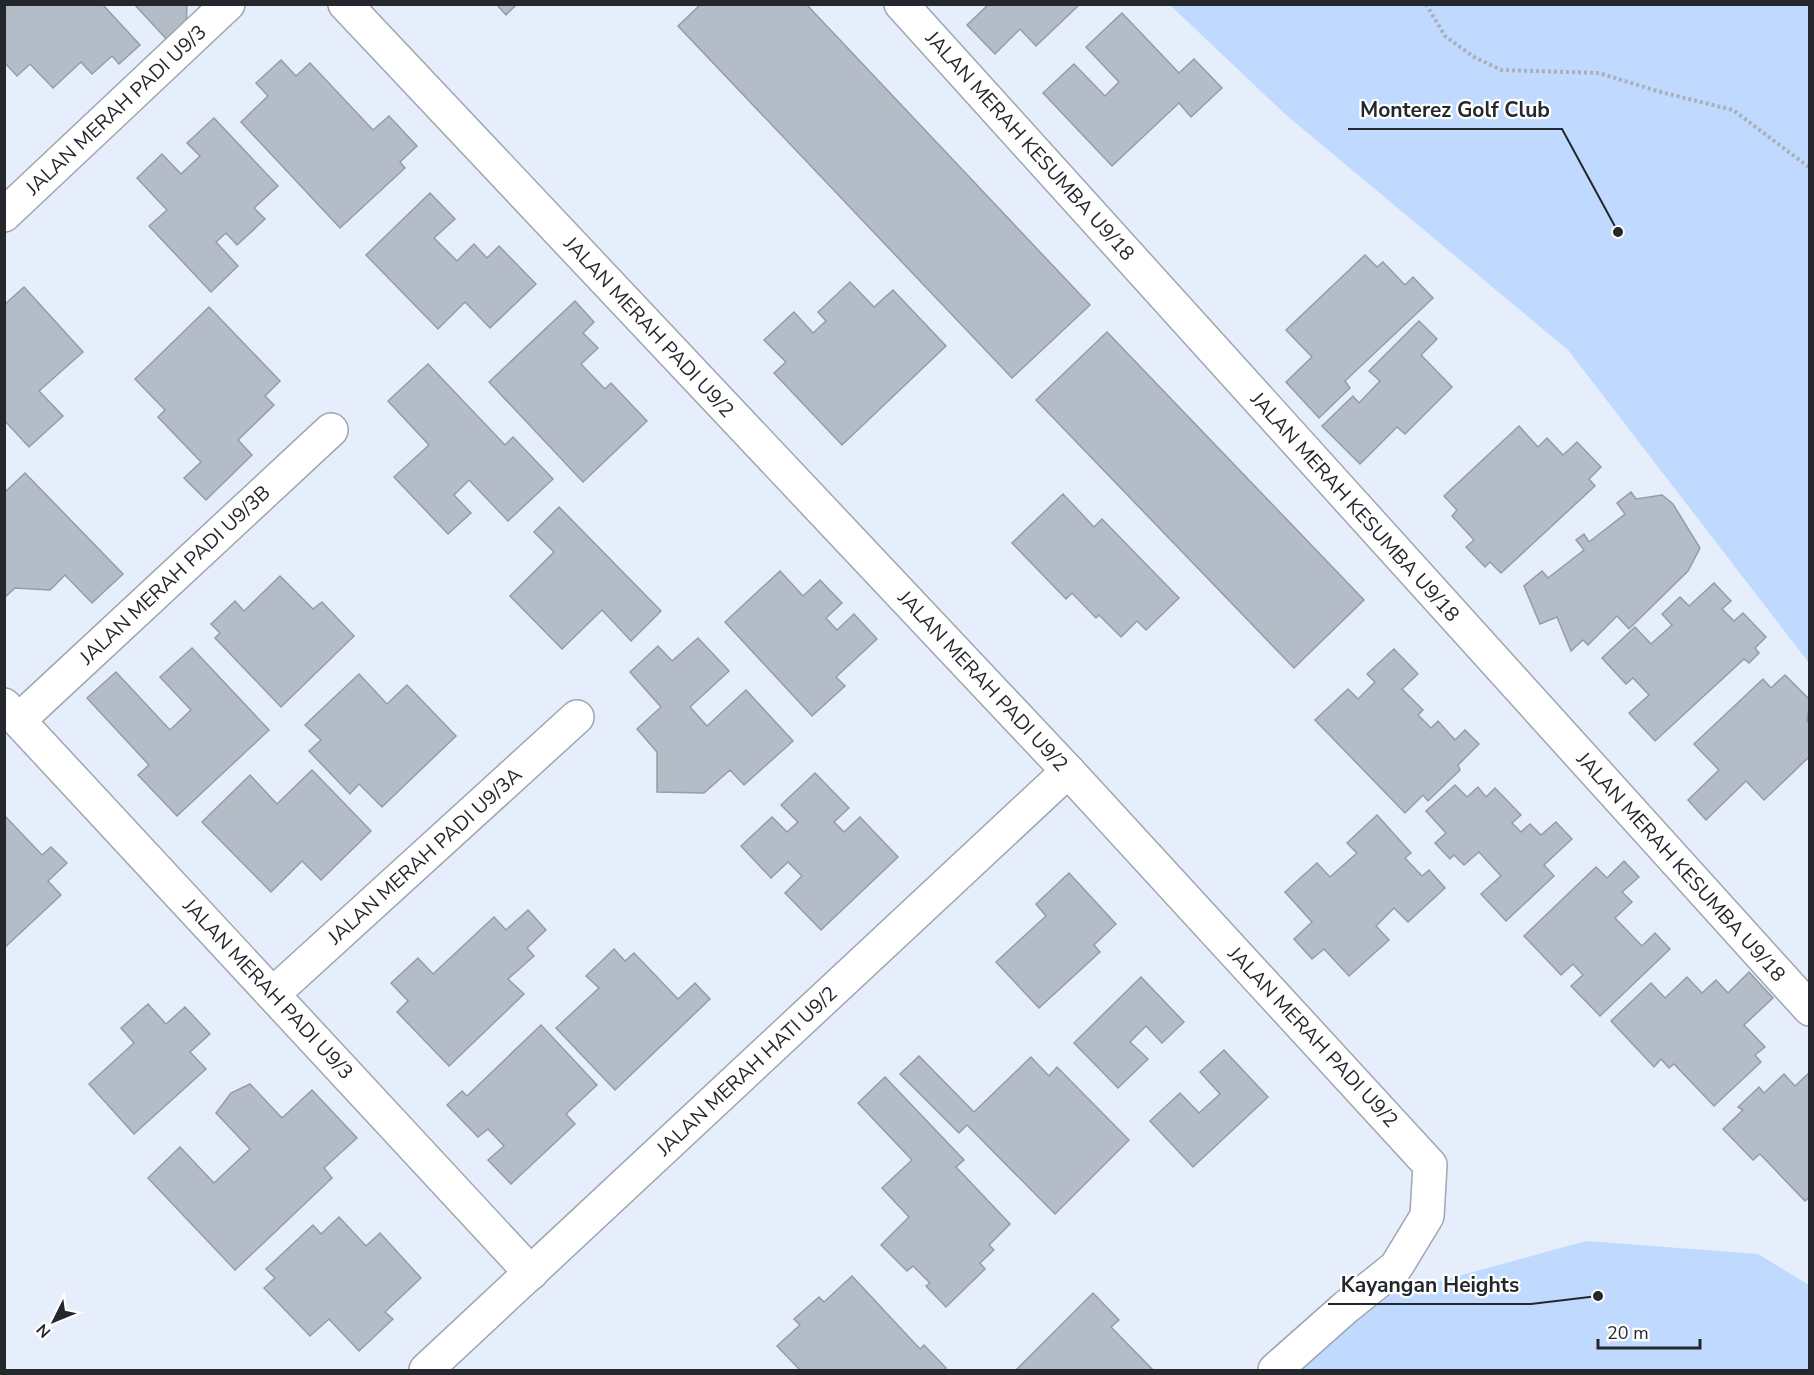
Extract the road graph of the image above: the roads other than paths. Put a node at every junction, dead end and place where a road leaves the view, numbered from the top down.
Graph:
1 (228, 4) edge
2 (345, 4) edge
3 (901, 4) edge
4 (4, 215) edge
5 (331, 430) dead end
6 (12, 712) edge
7 (577, 717) dead end
8 (1068, 771) junction
9 (273, 994) junction
10 (1809, 1009) edge
11 (531, 1273) junction
12 (426, 1371) edge
13 (1275, 1371) edge

1 - 4 street, JALAN MERAH PADI U9/3
2 - 8 street, JALAN MERAH PADI U9/2
3 - 10 street, JALAN MERAH KESUMBA U9/18
5 - 6 street, JALAN MERAH PADI U9/3B
6 - 9 street, JALAN MERAH PADI U9/3
7 - 9 street, JALAN MERAH PADI U9/3A
8 - 11 street, JALAN MERAH HATI U9/2
8 - 13 street, JALAN MERAH PADI U9/2
9 - 11 street, JALAN MERAH PADI U9/3
11 - 12 street, JALAN MERAH HATI U9/2

